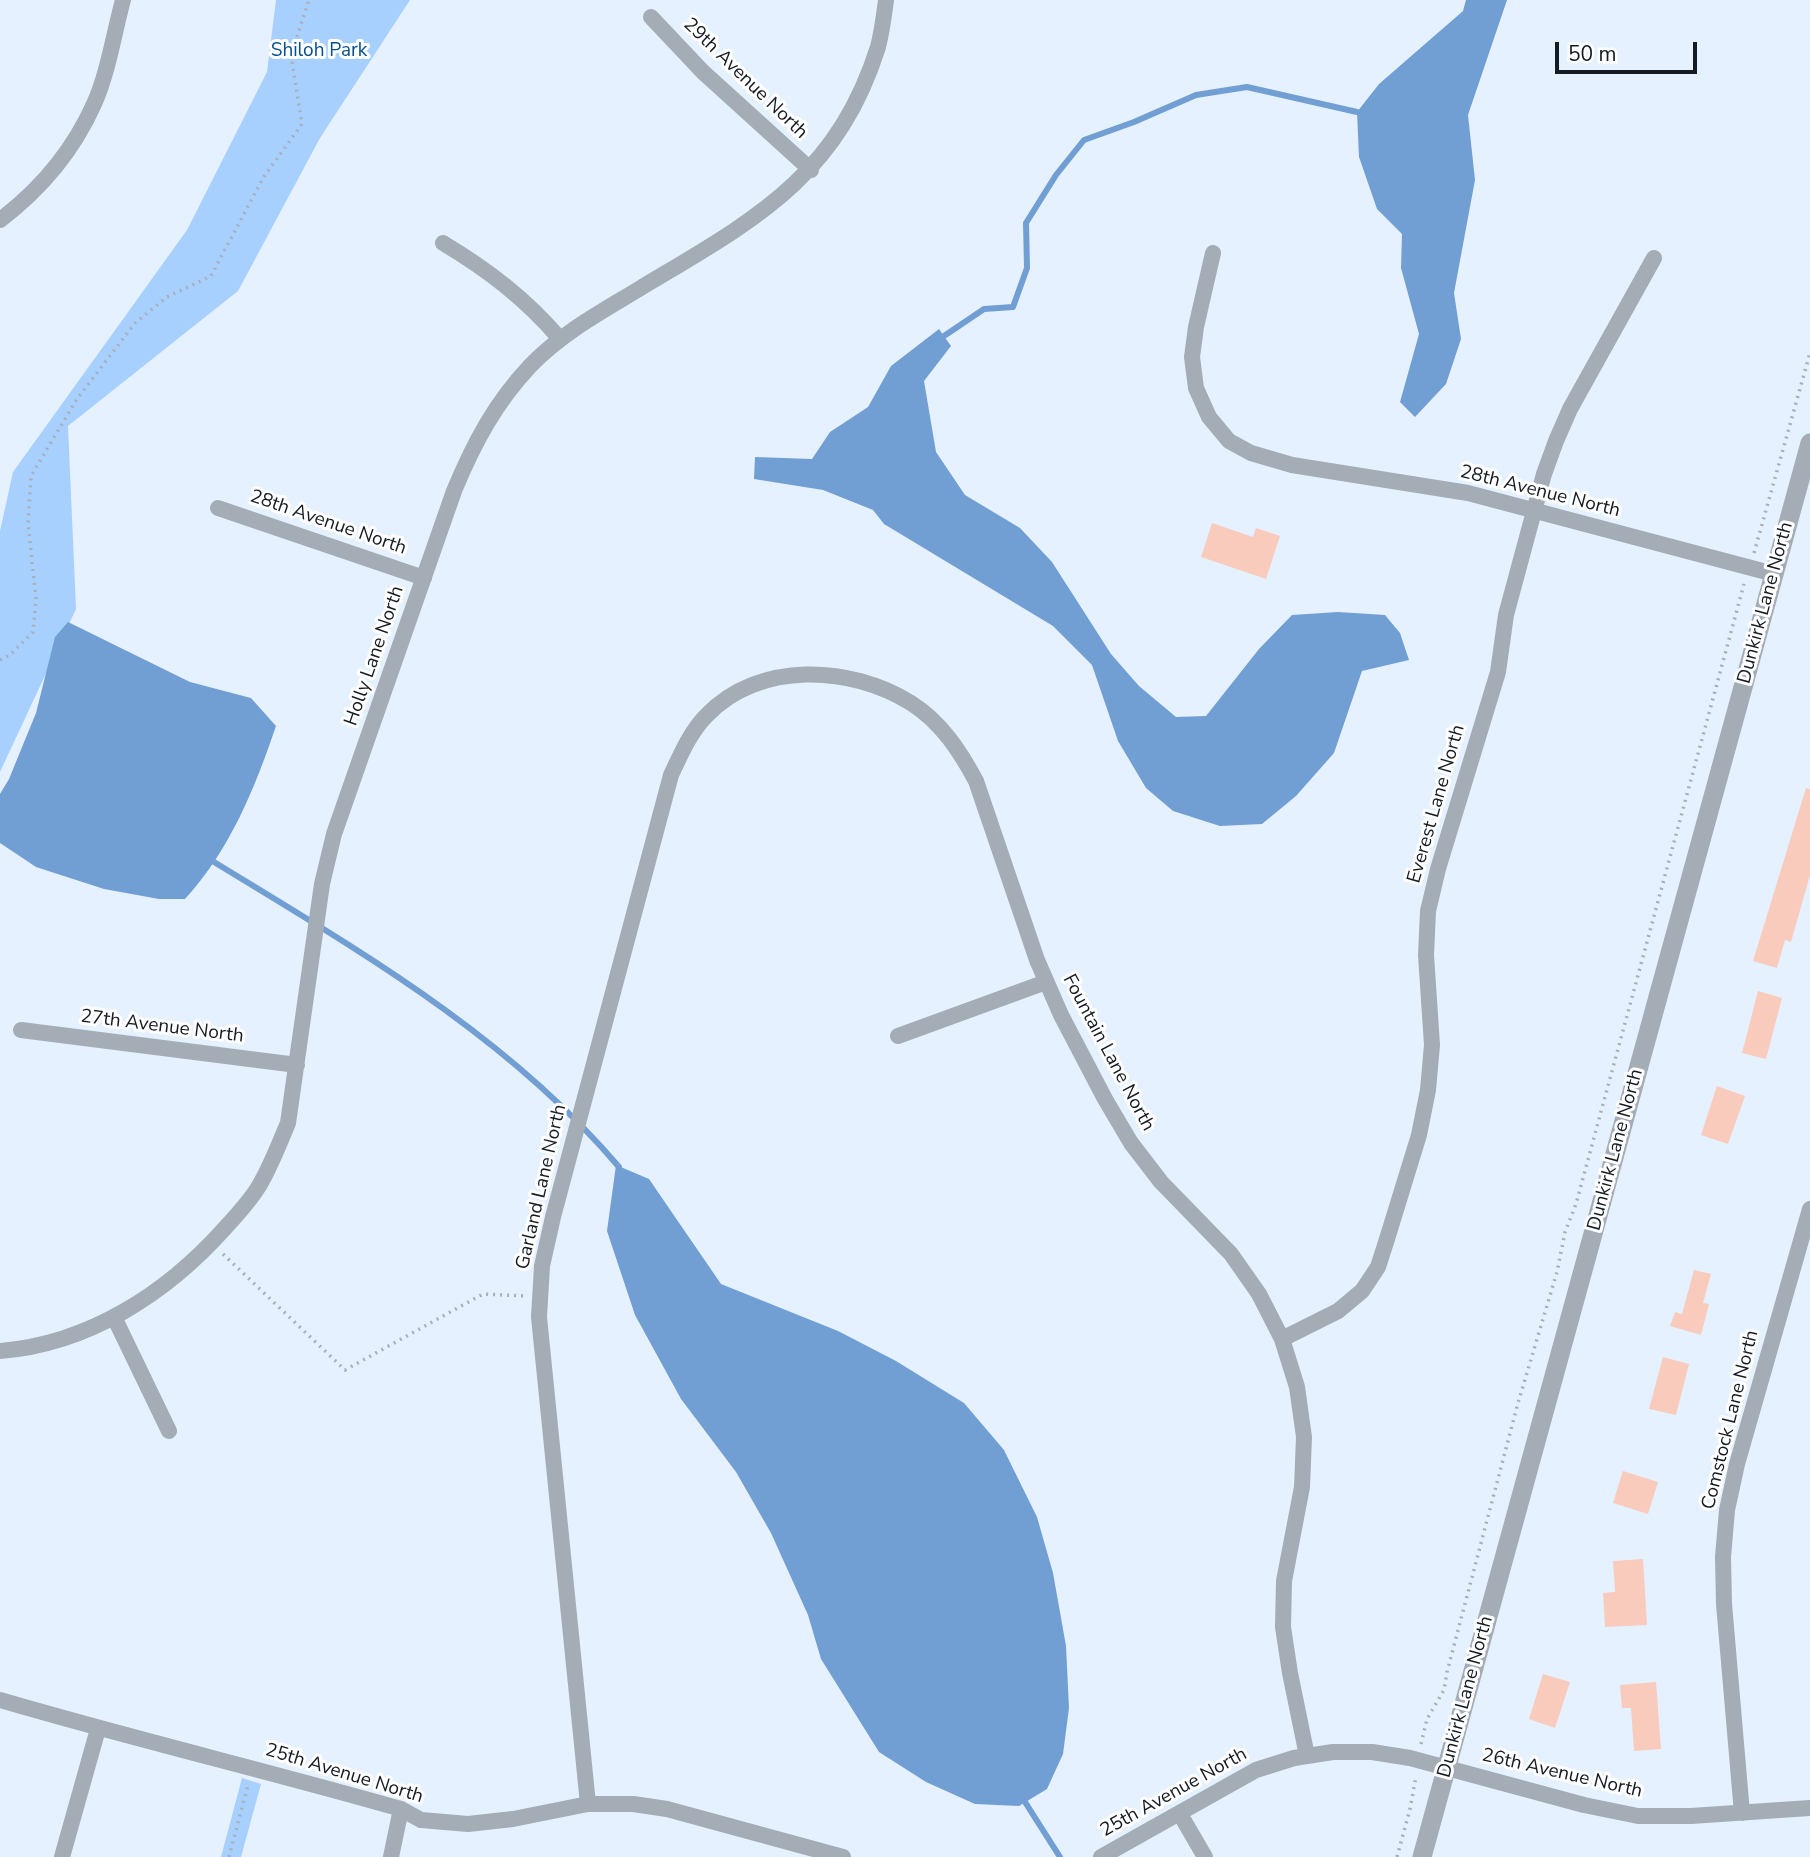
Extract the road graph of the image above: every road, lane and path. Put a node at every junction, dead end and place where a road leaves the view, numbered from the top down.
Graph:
1 (122, 0) edge
2 (309, 0) edge
3 (886, 0) edge
4 (651, 17) dead end
5 (811, 170) junction
6 (0, 220) edge
7 (443, 243) dead end
8 (1213, 253) dead end
9 (1654, 258) dead end
10 (560, 339) junction
11 (1810, 353) edge
12 (1810, 443) edge
13 (218, 508) dead end
14 (1534, 510) junction
15 (1748, 568) junction
16 (1774, 574) junction
17 (424, 578) junction
18 (0, 660) edge
19 (732, 694) joint
20 (1046, 982) junction
21 (21, 1030) dead end
22 (898, 1036) dead end
23 (297, 1065) junction
24 (1810, 1209) edge
25 (212, 1243) junction
26 (540, 1296) junction
27 (114, 1317) junction
28 (1282, 1339) junction
29 (0, 1351) edge
30 (169, 1431) dead end
31 (0, 1700) edge
32 (98, 1729) junction
33 (1307, 1756) junction
34 (1419, 1760) junction
35 (253, 1767) junction
36 (1446, 1768) junction
37 (588, 1804) junction
38 (1810, 1808) edge
39 (401, 1809) junction
40 (1742, 1813) junction
41 (1180, 1814) junction
42 (62, 1857) edge
43 (229, 1857) edge
44 (391, 1857) edge
45 (844, 1857) edge
46 (1101, 1857) edge
47 (1205, 1857) edge
48 (1397, 1857) edge
49 (1422, 1857) edge

1 - 6 street
2 - 18 path
3 - 5 street, Holly Lane North
4 - 5 street, 29th Avenue North
5 - 10 street, Holly Lane North
7 - 10 street
8 - 14 street, 28th Avenue North
9 - 14 street, Everest Lane North
10 - 17 street, Holly Lane North
11 - 15 path
12 - 16 street, Dunkirk Lane North
13 - 17 street, 28th Avenue North
14 - 15 street, 28th Avenue North
14 - 28 street, Everest Lane North
15 - 16 street, 28th Avenue North
15 - 34 path
16 - 36 street, Dunkirk Lane North
17 - 23 street, Holly Lane North
19 - 20 street, Fountain Lane North
19 - 26 street, Garland Lane North
20 - 22 street
20 - 28 street, Fountain Lane North
21 - 23 street, 27th Avenue North
23 - 25 street, Holly Lane North
24 - 40 street, Comstock Lane North
25 - 26 path
25 - 27 street, Holly Lane North
26 - 37 street, Garland Lane North
27 - 29 street, Holly Lane North
27 - 30 street
28 - 33 street, Fountain Lane North
31 - 32 street, 25th Avenue North
32 - 35 street, 25th Avenue North
32 - 42 street
33 - 34 street, 26th Avenue North
33 - 41 street, 25th Avenue North
34 - 36 street, 26th Avenue North
34 - 48 path
35 - 39 street, 25th Avenue North
35 - 43 path
36 - 40 street, 26th Avenue North
36 - 49 street, Dunkirk Lane North
37 - 39 street, 25th Avenue North
37 - 45 street, 25th Avenue North
38 - 40 street, 26th Avenue North
39 - 44 street
41 - 46 street, 25th Avenue North
41 - 47 street

